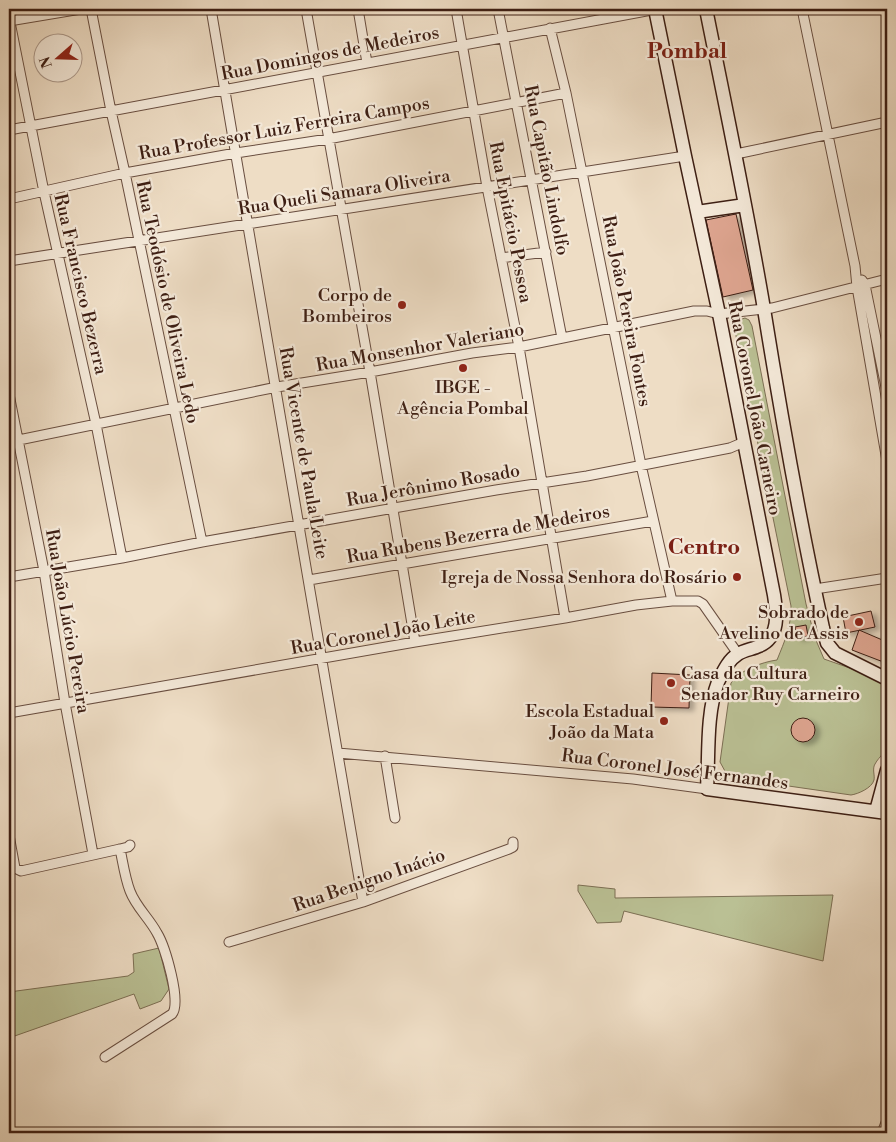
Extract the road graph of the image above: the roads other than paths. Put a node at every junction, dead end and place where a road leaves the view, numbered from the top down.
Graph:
1 (81, 9) edge
2 (91, 9) edge
3 (211, 9) edge
4 (306, 9) edge
5 (358, 9) edge
6 (456, 9) edge
7 (498, 9) edge
8 (656, 9) edge
9 (706, 9) edge
10 (802, 9) edge
11 (9, 20) edge
12 (550, 28) junction
13 (10, 32) edge
14 (503, 37) junction
15 (462, 44) junction
16 (367, 62) junction
17 (317, 73) junction
18 (224, 89) junction
19 (566, 93) junction
20 (517, 102) junction
21 (474, 110) junction
22 (111, 111) junction
23 (887, 122) edge
24 (30, 126) junction
25 (9, 130) edge
26 (829, 134) junction
27 (328, 139) junction
28 (236, 153) junction
29 (736, 154) junction
30 (685, 156) junction
31 (582, 172) junction
32 (125, 173) junction
33 (532, 180) junction
34 (487, 187) junction
35 (44, 192) junction
36 (9, 199) edge
37 (745, 206) junction
38 (341, 210) junction
39 (697, 212) junction
40 (248, 224) junction
41 (139, 240) junction
42 (546, 252) junction
43 (57, 253) junction
44 (501, 258) junction
45 (9, 261) edge
46 (887, 279) edge
47 (861, 286) junction
48 (764, 309) junction
49 (720, 314) junction
50 (614, 327) junction
51 (562, 338) junction
52 (519, 347) junction
53 (370, 372) junction
54 (277, 387) junction
55 (887, 392) edge
56 (9, 394) edge
57 (173, 407) junction
58 (96, 424) junction
59 (13, 441) edge
60 (744, 442) junction
61 (887, 462) edge
62 (641, 465) junction
63 (541, 483) junction
64 (393, 508) junction
65 (653, 521) junction
66 (300, 526) junction
67 (550, 538) junction
68 (202, 542) junction
69 (122, 558) junction
70 (402, 564) junction
71 (44, 571) junction
72 (9, 577) edge
73 (887, 578) edge
74 (309, 580) junction
75 (815, 589) junction
76 (672, 601) junction
77 (565, 618) junction
78 (415, 642) junction
79 (738, 654) junction
80 (322, 659) junction
81 (887, 679) edge
82 (66, 703) junction
83 (9, 713) edge
84 (338, 753) junction
85 (385, 756) junction
86 (887, 770) edge
87 (708, 789) junction
88 (882, 812) edge
89 (395, 818) dead end
90 (9, 835) edge
91 (513, 842) dead end
92 (130, 845) dead end
93 (120, 849) junction
94 (93, 854) junction
95 (364, 902) junction
96 (229, 942) dead end
97 (104, 1057) dead end
98 (887, 1120) edge
99 (882, 1133) edge

1 - 11 street
2 - 22 street, Rua Teodósio de Oliveira Ledo
3 - 18 street, Rua Vicente de Paula Leite
4 - 17 street
5 - 16 street
6 - 15 street, Rua Epitácio Pessoa
7 - 14 street, Rua Capitão Lindolfo
8 - 12 street, Rua Domingos de Medeiros
8 - 30 main road, Rua Coronel João Carneiro
9 - 29 main road, Rua Coronel João Carneiro
10 - 26 street
11 - 13 street, Rua Francisco Bezerra
12 - 14 street, Rua Domingos de Medeiros
12 - 19 street, Rua João Pereira Fontes
13 - 24 street, Rua Francisco Bezerra
14 - 15 street, Rua Domingos de Medeiros
14 - 20 street, Rua Capitão Lindolfo
15 - 16 street, Rua Domingos de Medeiros
15 - 21 street, Rua Epitácio Pessoa
16 - 17 street, Rua Domingos de Medeiros
17 - 18 street, Rua Domingos de Medeiros
17 - 27 street
18 - 22 street, Rua Domingos de Medeiros
18 - 28 street, Rua Vicente de Paula Leite
19 - 20 street, Rua Professor Luiz Ferreira Campos
19 - 31 street, Rua João Pereira Fontes
20 - 21 street, Rua Professor Luiz Ferreira Campos
20 - 33 street, Rua Capitão Lindolfo
21 - 27 street, Rua Professor Luiz Ferreira Campos
21 - 34 street, Rua Epitácio Pessoa
22 - 24 street, Rua Domingos de Medeiros
22 - 32 street, Rua Teodósio de Oliveira Ledo
23 - 26 street
24 - 25 street, Rua Domingos de Medeiros
24 - 35 street, Rua Francisco Bezerra
26 - 29 street
26 - 47 street
27 - 28 street, Rua Professor Luiz Ferreira Campos
27 - 38 street
28 - 32 street, Rua Professor Luiz Ferreira Campos
28 - 40 street, Rua Vicente de Paula Leite
29 - 37 main road, Rua Coronel João Carneiro
30 - 31 street, Rua Queli Samara Oliveira
30 - 39 main road, Rua Coronel João Carneiro
31 - 33 street, Rua Queli Samara Oliveira
31 - 50 street, Rua João Pereira Fontes
32 - 35 street, Rua Professor Luiz Ferreira Campos
32 - 41 street, Rua Teodósio de Oliveira Ledo
33 - 34 street, Rua Queli Samara Oliveira
33 - 42 street, Rua Capitão Lindolfo
34 - 38 street, Rua Queli Samara Oliveira
34 - 44 street, Rua Epitácio Pessoa
35 - 36 street, Rua Professor Luiz Ferreira Campos
35 - 43 street, Rua Francisco Bezerra
37 - 39 main road
37 - 48 main road, Rua Coronel João Carneiro
38 - 40 street, Rua Queli Samara Oliveira
38 - 53 street
39 - 49 main road, Rua Coronel João Carneiro
40 - 41 street, Rua Queli Samara Oliveira
40 - 54 street, Rua Vicente de Paula Leite
41 - 43 street, Rua Queli Samara Oliveira
41 - 57 street, Rua Teodósio de Oliveira Ledo
42 - 44 street
42 - 51 street, Rua Capitão Lindolfo
43 - 45 street, Rua Queli Samara Oliveira
43 - 58 street, Rua Francisco Bezerra
44 - 52 street, Rua Epitácio Pessoa
46 - 47 street, Rua Monsenhor Valeriano
47 - 48 street, Rua Monsenhor Valeriano
47 - 55 street
47 - 61 street
48 - 49 street, Rua Monsenhor Valeriano
48 - 75 main road, Rua Coronel João Carneiro
49 - 50 street, Rua Monsenhor Valeriano
49 - 60 main road, Rua Coronel João Carneiro
50 - 51 street, Rua Monsenhor Valeriano
50 - 62 street, Rua João Pereira Fontes
51 - 52 street, Rua Monsenhor Valeriano
52 - 53 street, Rua Monsenhor Valeriano
52 - 63 street, Rua Epitácio Pessoa
53 - 54 street, Rua Monsenhor Valeriano
53 - 64 street
54 - 57 street, Rua Monsenhor Valeriano
54 - 66 street, Rua Vicente de Paula Leite
56 - 59 street, Rua João Lúcio Pereira
57 - 58 street, Rua Monsenhor Valeriano
57 - 68 street, Rua Teodósio de Oliveira Ledo
58 - 59 street, Rua Monsenhor Valeriano
58 - 69 street, Rua Francisco Bezerra
59 - 71 street, Rua João Lúcio Pereira
60 - 62 street, Rua Jerônimo Rosado
60 - 79 main road, Rua Coronel João Carneiro
62 - 63 street, Rua Jerônimo Rosado
62 - 65 street, Rua João Pereira Fontes
63 - 64 street, Rua Jerônimo Rosado
63 - 67 street, Rua Epitácio Pessoa
64 - 66 street, Rua Jerônimo Rosado
64 - 70 street
65 - 67 street, Rua Rubens Bezerra de Medeiros
65 - 76 street, Rua João Pereira Fontes
66 - 68 street, Rua Jerônimo Rosado
66 - 74 street, Rua Vicente de Paula Leite
67 - 70 street, Rua Rubens Bezerra de Medeiros
67 - 77 street, Rua Epitácio Pessoa
68 - 69 street, Rua Jerônimo Rosado
69 - 71 street, Rua Jerônimo Rosado
70 - 74 street, Rua Rubens Bezerra de Medeiros
70 - 78 street
71 - 72 street, Rua Jerônimo Rosado
71 - 82 street, Rua João Lúcio Pereira
73 - 75 street
74 - 80 street, Rua Vicente de Paula Leite
75 - 81 main road, Rua Coronel João Carneiro
76 - 77 street, Rua Coronel João Leite
76 - 79 street, Rua Coronel João Leite
77 - 78 street, Rua Coronel João Leite
78 - 80 street, Rua Coronel João Leite
79 - 87 main road, Rua Coronel João Carneiro
80 - 82 street, Rua Coronel João Leite
80 - 84 street, Rua Vicente de Paula Leite
82 - 83 street, Rua Coronel João Leite
82 - 94 street, Rua João Lúcio Pereira
84 - 85 street, Rua Coronel José Fernandes
84 - 95 street, Rua Vicente de Paula Leite
85 - 87 street, Rua Coronel José Fernandes
85 - 89 street
86 - 88 main road
87 - 88 main road, Rua Coronel José Fernandes
90 - 94 street
91 - 95 street, Rua Benigno Inácio
92 - 93 street
93 - 94 street
93 - 97 street
95 - 96 street, Rua Benigno Inácio
98 - 99 street

